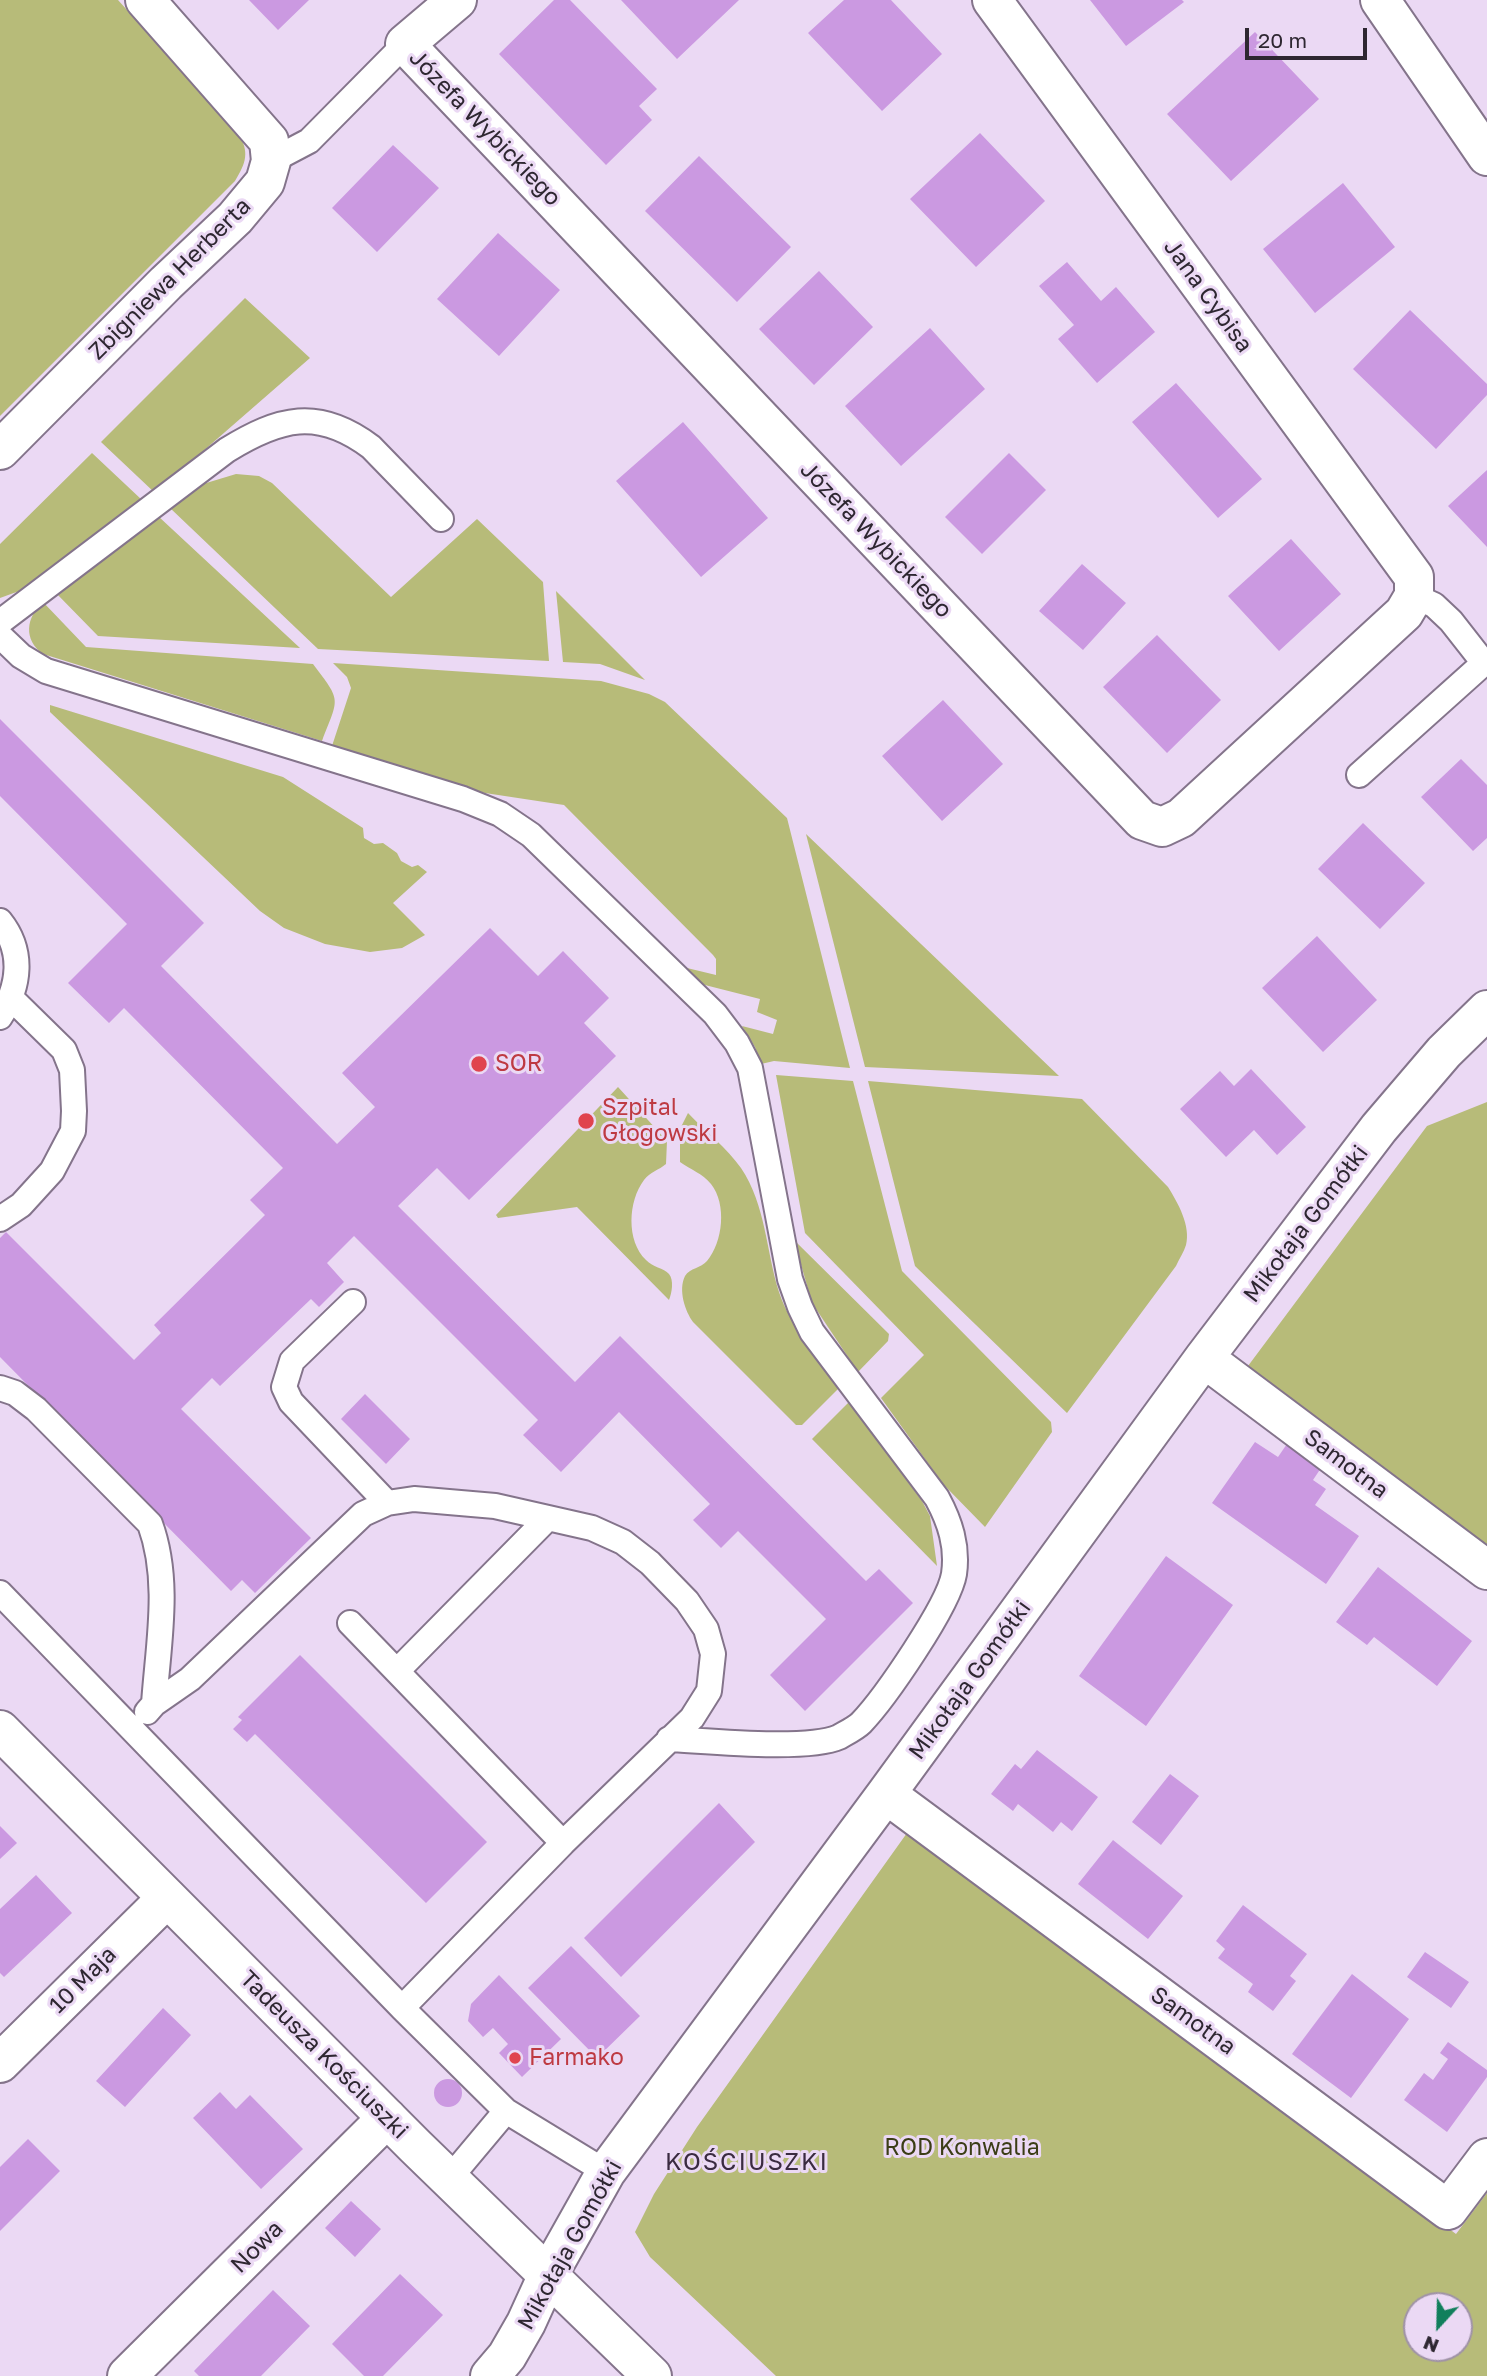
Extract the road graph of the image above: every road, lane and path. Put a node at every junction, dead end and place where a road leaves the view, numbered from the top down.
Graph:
1 (145, 0) edge
2 (457, 0) edge
3 (992, 0) edge
4 (1380, 0) edge
5 (405, 44) junction
6 (1487, 156) edge
7 (271, 161) junction
8 (0, 450) edge
9 (441, 519) dead end
10 (1414, 596) junction
11 (0, 622) edge
12 (0, 636) edge
13 (1359, 775) dead end
14 (0, 921) edge
15 (6, 1008) edge
16 (1487, 1010) edge
17 (0, 1219) edge
18 (354, 1302) dead end
19 (1204, 1358) junction
20 (0, 1388) edge
21 (387, 1503) junction
22 (548, 1518) junction
23 (1487, 1570) edge
24 (0, 1593) edge
25 (350, 1623) dead end
26 (397, 1671) junction
27 (154, 1704) junction
28 (132, 1728) junction
29 (0, 1730) edge
30 (669, 1739) junction
31 (886, 1794) junction
32 (563, 1843) junction
33 (167, 1898) junction
34 (402, 2008) junction
35 (0, 2063) edge
36 (506, 2111) junction
37 (387, 2118) junction
38 (1487, 2158) edge
39 (606, 2172) junction
40 (449, 2179) junction
41 (547, 2277) junction
42 (127, 2376) edge
43 (490, 2376) edge
44 (652, 2376) edge

1 - 7 street
2 - 5 street, Józefa Wybickiego
3 - 10 street, Jana Cybisa
4 - 6 street
5 - 7 lane
5 - 10 street, Józefa Wybickiego
7 - 8 street, Zbigniewa Herberta
9 - 11 lane
10 - 13 lane
12 - 30 lane
14 - 15 lane
15 - 17 lane
16 - 19 street, Mikołaja Gomółki
18 - 21 lane
19 - 23 street, Samotna
19 - 31 street, Mikołaja Gomółki
20 - 27 lane
21 - 22 lane
21 - 27 lane
22 - 26 lane
22 - 30 lane
24 - 28 lane
25 - 26 lane
26 - 32 lane
27 - 28 lane
28 - 34 lane
29 - 33 street, Tadeusza Kościuszki
30 - 32 lane
31 - 38 street, Samotna
31 - 39 street, Mikołaja Gomółki
32 - 34 lane
33 - 35 street, 10 Maja
33 - 37 street, Tadeusza Kościuszki
34 - 36 lane
36 - 39 lane
36 - 40 lane
37 - 40 street, Tadeusza Kościuszki
37 - 42 street, Nowa
39 - 41 street, Mikołaja Gomółki
40 - 41 street, Tadeusza Kościuszki
41 - 43 street, Mikołaja Gomółki
41 - 44 street, Tadeusza Kościuszki

